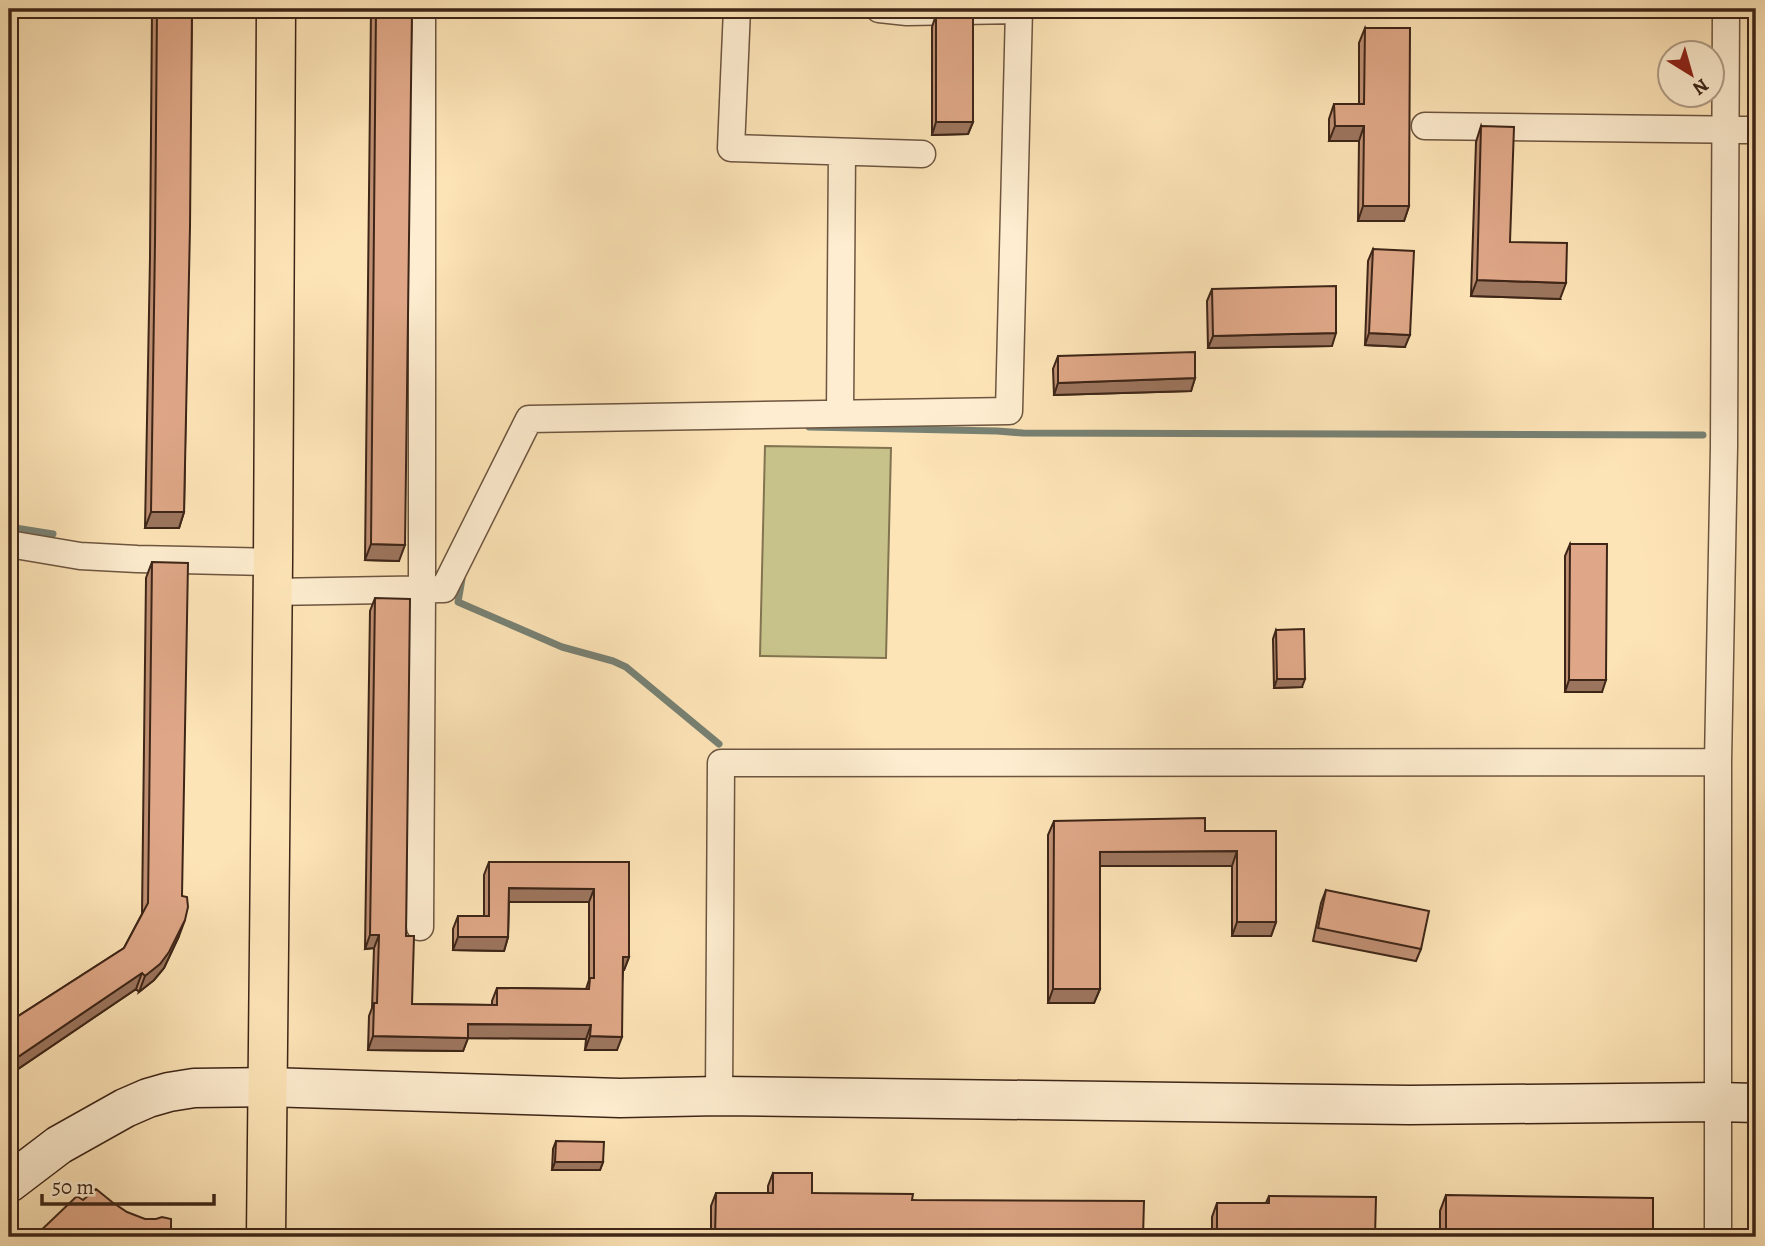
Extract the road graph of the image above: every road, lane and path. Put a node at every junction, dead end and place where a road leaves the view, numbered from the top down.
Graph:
1 (276, 9) edge
2 (422, 9) edge
3 (737, 9) edge
4 (879, 9) edge
5 (1018, 9) edge
6 (1726, 9) edge
7 (1425, 126) dead end
8 (1756, 130) edge
9 (1726, 131) junction
10 (842, 152) junction
11 (922, 154) dead end
12 (840, 413) junction
13 (9, 544) edge
14 (273, 577) junction
15 (422, 589) junction
16 (1718, 762) junction
17 (420, 927) dead end
18 (267, 1087) junction
19 (719, 1096) junction
20 (1718, 1102) junction
21 (1756, 1103) edge
22 (9, 1183) edge
23 (266, 1237) edge
24 (1718, 1237) edge

1 - 14 highway
2 - 15 street
3 - 10 street
4 - 5 street
5 - 12 street
6 - 9 street
7 - 9 street
8 - 9 street
9 - 16 street
10 - 11 street
10 - 12 street
12 - 15 street
13 - 14 street
14 - 15 street
14 - 18 highway
15 - 17 street
16 - 19 street
16 - 20 street
18 - 19 street
18 - 22 street
18 - 23 highway
19 - 20 street
20 - 21 street
20 - 24 street

